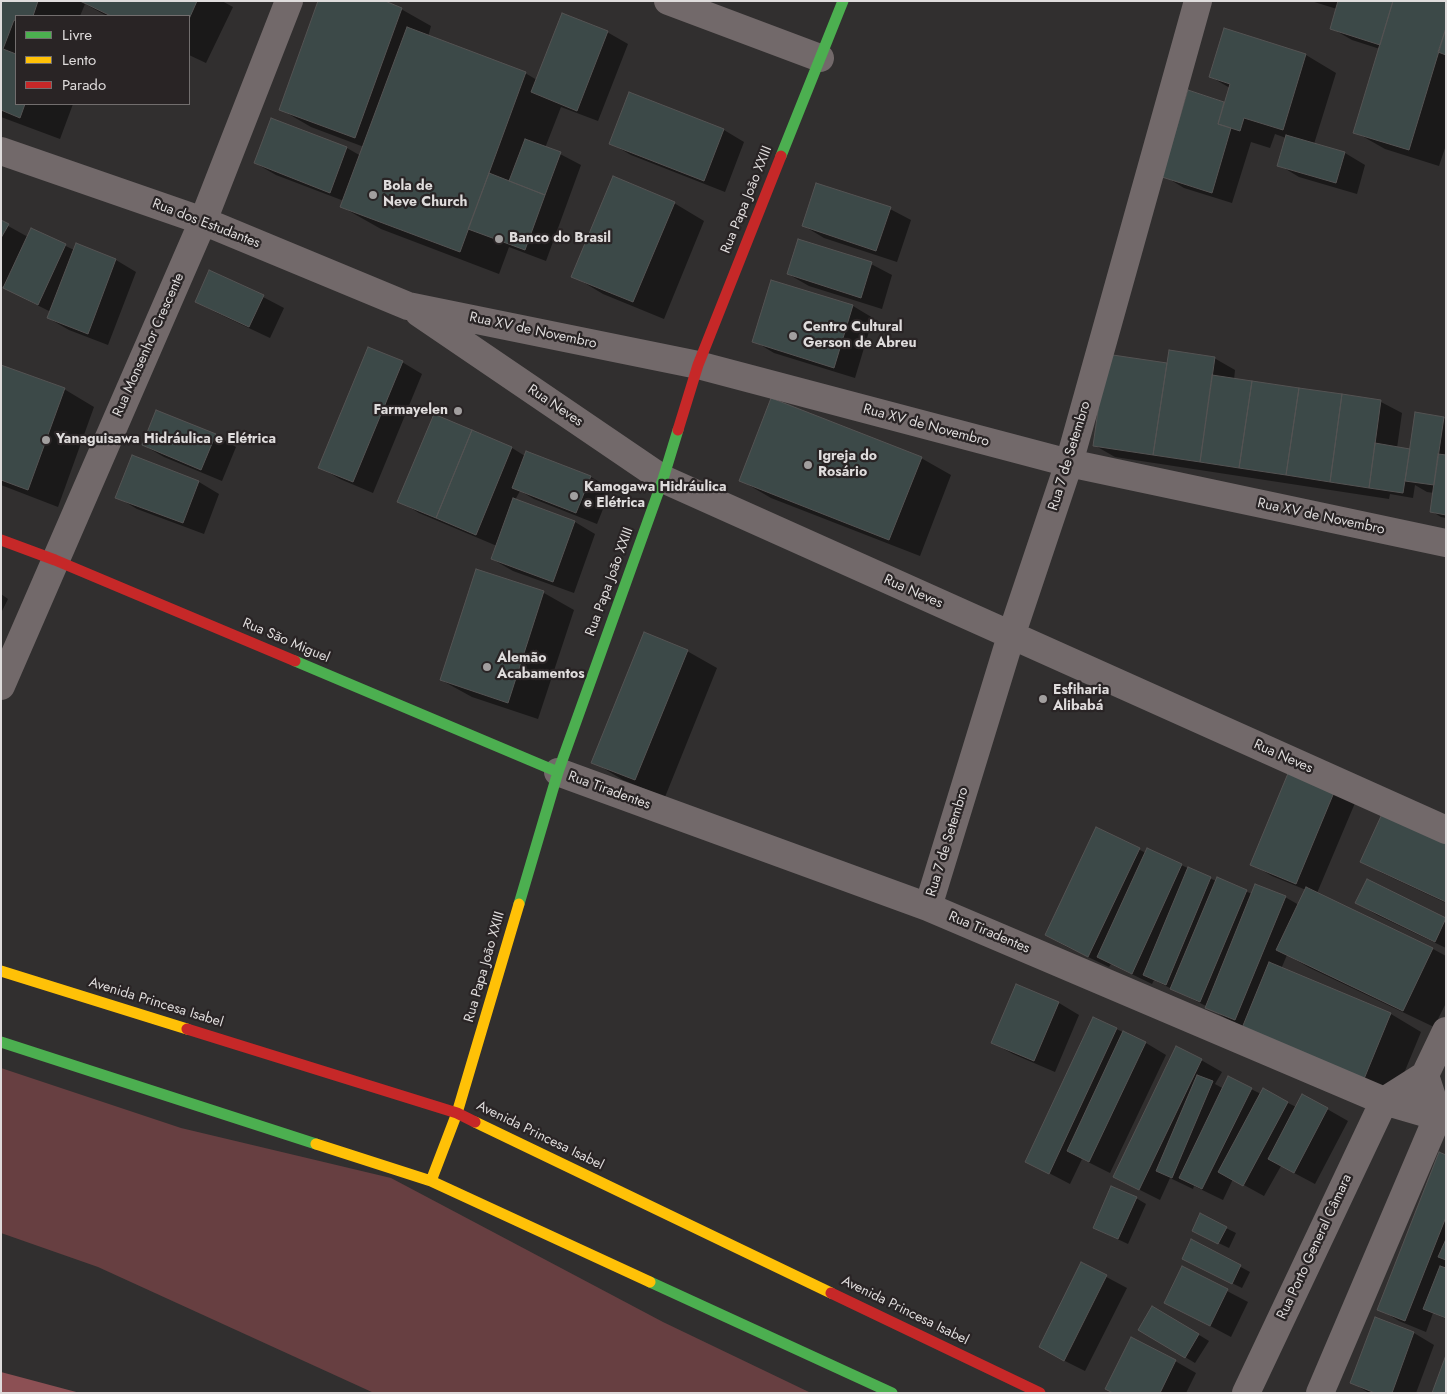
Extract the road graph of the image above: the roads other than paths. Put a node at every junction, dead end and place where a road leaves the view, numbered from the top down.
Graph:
1 (288, 1) edge
2 (668, 1) edge
3 (843, 1) edge
4 (1198, 1) edge
5 (820, 58) junction
6 (1, 151) edge
7 (202, 221) junction
8 (408, 306) junction
9 (698, 366) junction
10 (1069, 463) junction
11 (663, 479) junction
12 (1, 540) edge
13 (1446, 543) edge
14 (55, 560) junction
15 (1011, 636) junction
16 (1, 686) edge
17 (558, 772) junction
18 (1446, 830) edge
19 (928, 907) junction
20 (1, 971) edge
21 (1446, 1031) edge
22 (1, 1042) edge
23 (1425, 1075) junction
24 (1384, 1101) junction
25 (457, 1114) junction
26 (1442, 1117) edge
27 (431, 1181) junction
28 (892, 1393) edge
29 (1040, 1393) edge
30 (1246, 1393) edge
31 (1320, 1393) edge

1 - 7 street, Rua Monsenhor Crescente
2 - 5 street
3 - 5 main road, Rua Papa João XXIII
4 - 10 street, Rua 7 de Setembro
5 - 9 main road, Rua Papa João XXIII
6 - 7 street, Rua dos Estudantes
7 - 8 street, Rua dos Estudantes
7 - 14 street, Rua Monsenhor Crescente
8 - 9 street, Rua XV de Novembro
8 - 11 street, Rua Neves
9 - 10 street, Rua XV de Novembro
9 - 11 main road, Rua Papa João XXIII
10 - 13 street, Rua XV de Novembro
10 - 15 street, Rua 7 de Setembro
11 - 15 street, Rua Neves
11 - 17 main road, Rua Papa João XXIII
12 - 14 main road, Rua São Miguel
14 - 16 street, Rua Monsenhor Crescente
14 - 17 main road, Rua São Miguel
15 - 18 street, Rua Neves
15 - 19 street, Rua 7 de Setembro
17 - 19 street, Rua Tiradentes
17 - 25 main road, Rua Papa João XXIII
19 - 24 street, Rua Tiradentes
20 - 25 main road, Avenida Princesa Isabel
21 - 23 street
22 - 27 main road
23 - 24 street
23 - 26 street
24 - 26 street, Rua Tiradentes
24 - 30 street, Rua Porto General Câmara
25 - 27 main road, Rua Papa João XXIII
25 - 29 main road, Avenida Princesa Isabel
26 - 31 street
27 - 28 main road

